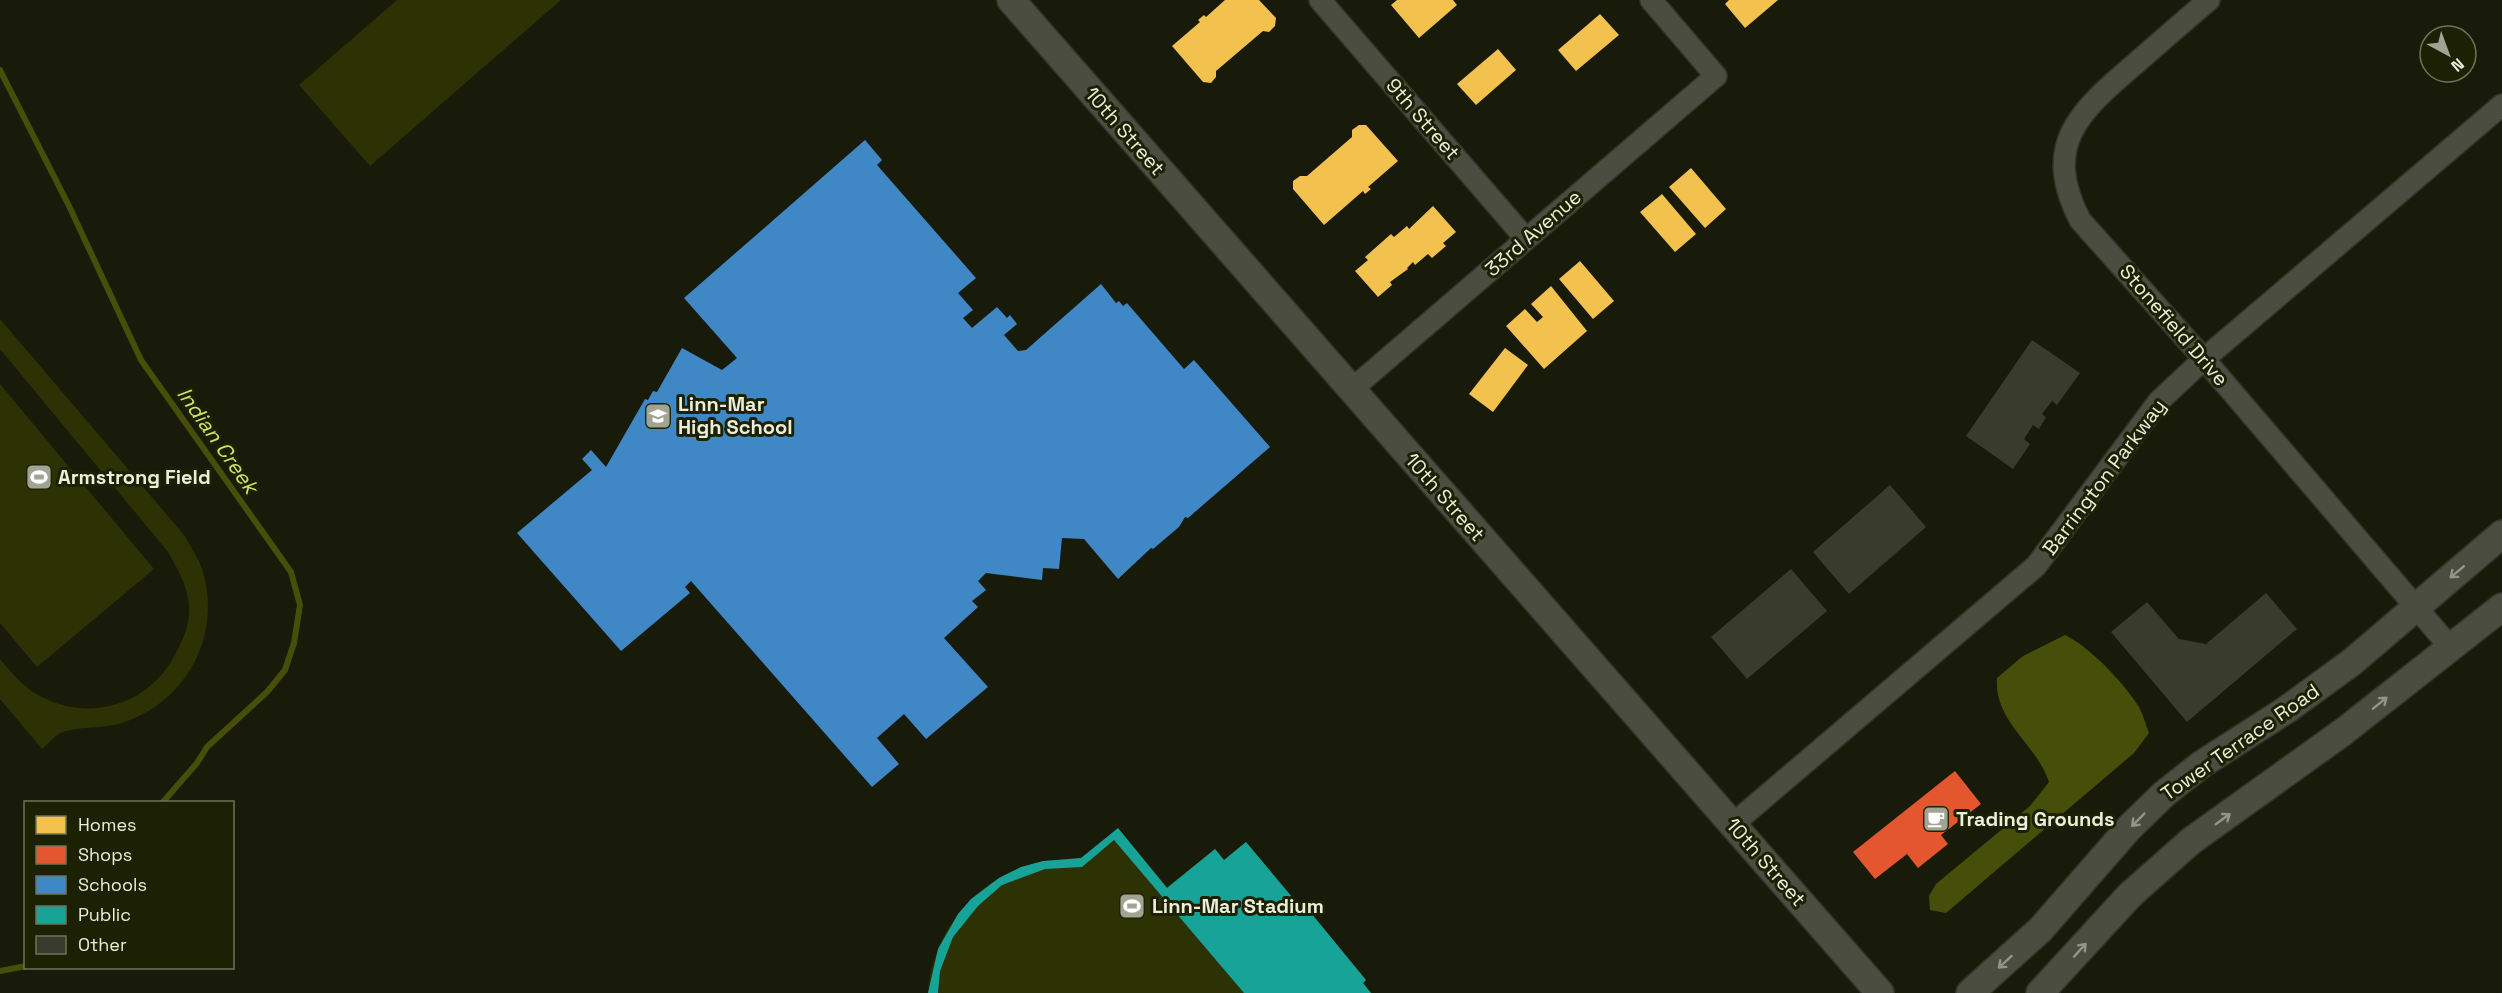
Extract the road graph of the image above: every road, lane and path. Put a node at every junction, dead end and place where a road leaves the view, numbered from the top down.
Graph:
1 (1011, 0) edge
2 (1320, 0) edge
3 (1651, 0) edge
4 (2209, 0) edge
5 (2502, 105) edge
6 (1526, 239) junction
7 (2204, 358) junction
8 (1351, 390) junction
9 (2502, 534) edge
10 (2416, 607) junction
11 (2502, 607) edge
12 (2450, 646) junction
13 (1732, 825) junction
14 (1880, 993) edge
15 (1970, 993) edge
16 (2040, 993) edge

1 - 8 street, 10th Street
2 - 6 street, 9th Street
3 - 6 street, 33rd Avenue
4 - 7 street, Stonefield Drive
5 - 7 street, Barrington Parkway
6 - 8 street, 33rd Avenue
7 - 10 street, Stonefield Drive
7 - 13 street, Barrington Parkway
8 - 13 street, 10th Street
9 -> 10 street, Tower Terrace Road
10 - 12 street, Stonefield Drive
10 -> 15 street, Tower Terrace Road
11 - 12 street
16 -> 12 street
13 - 14 street, 10th Street

